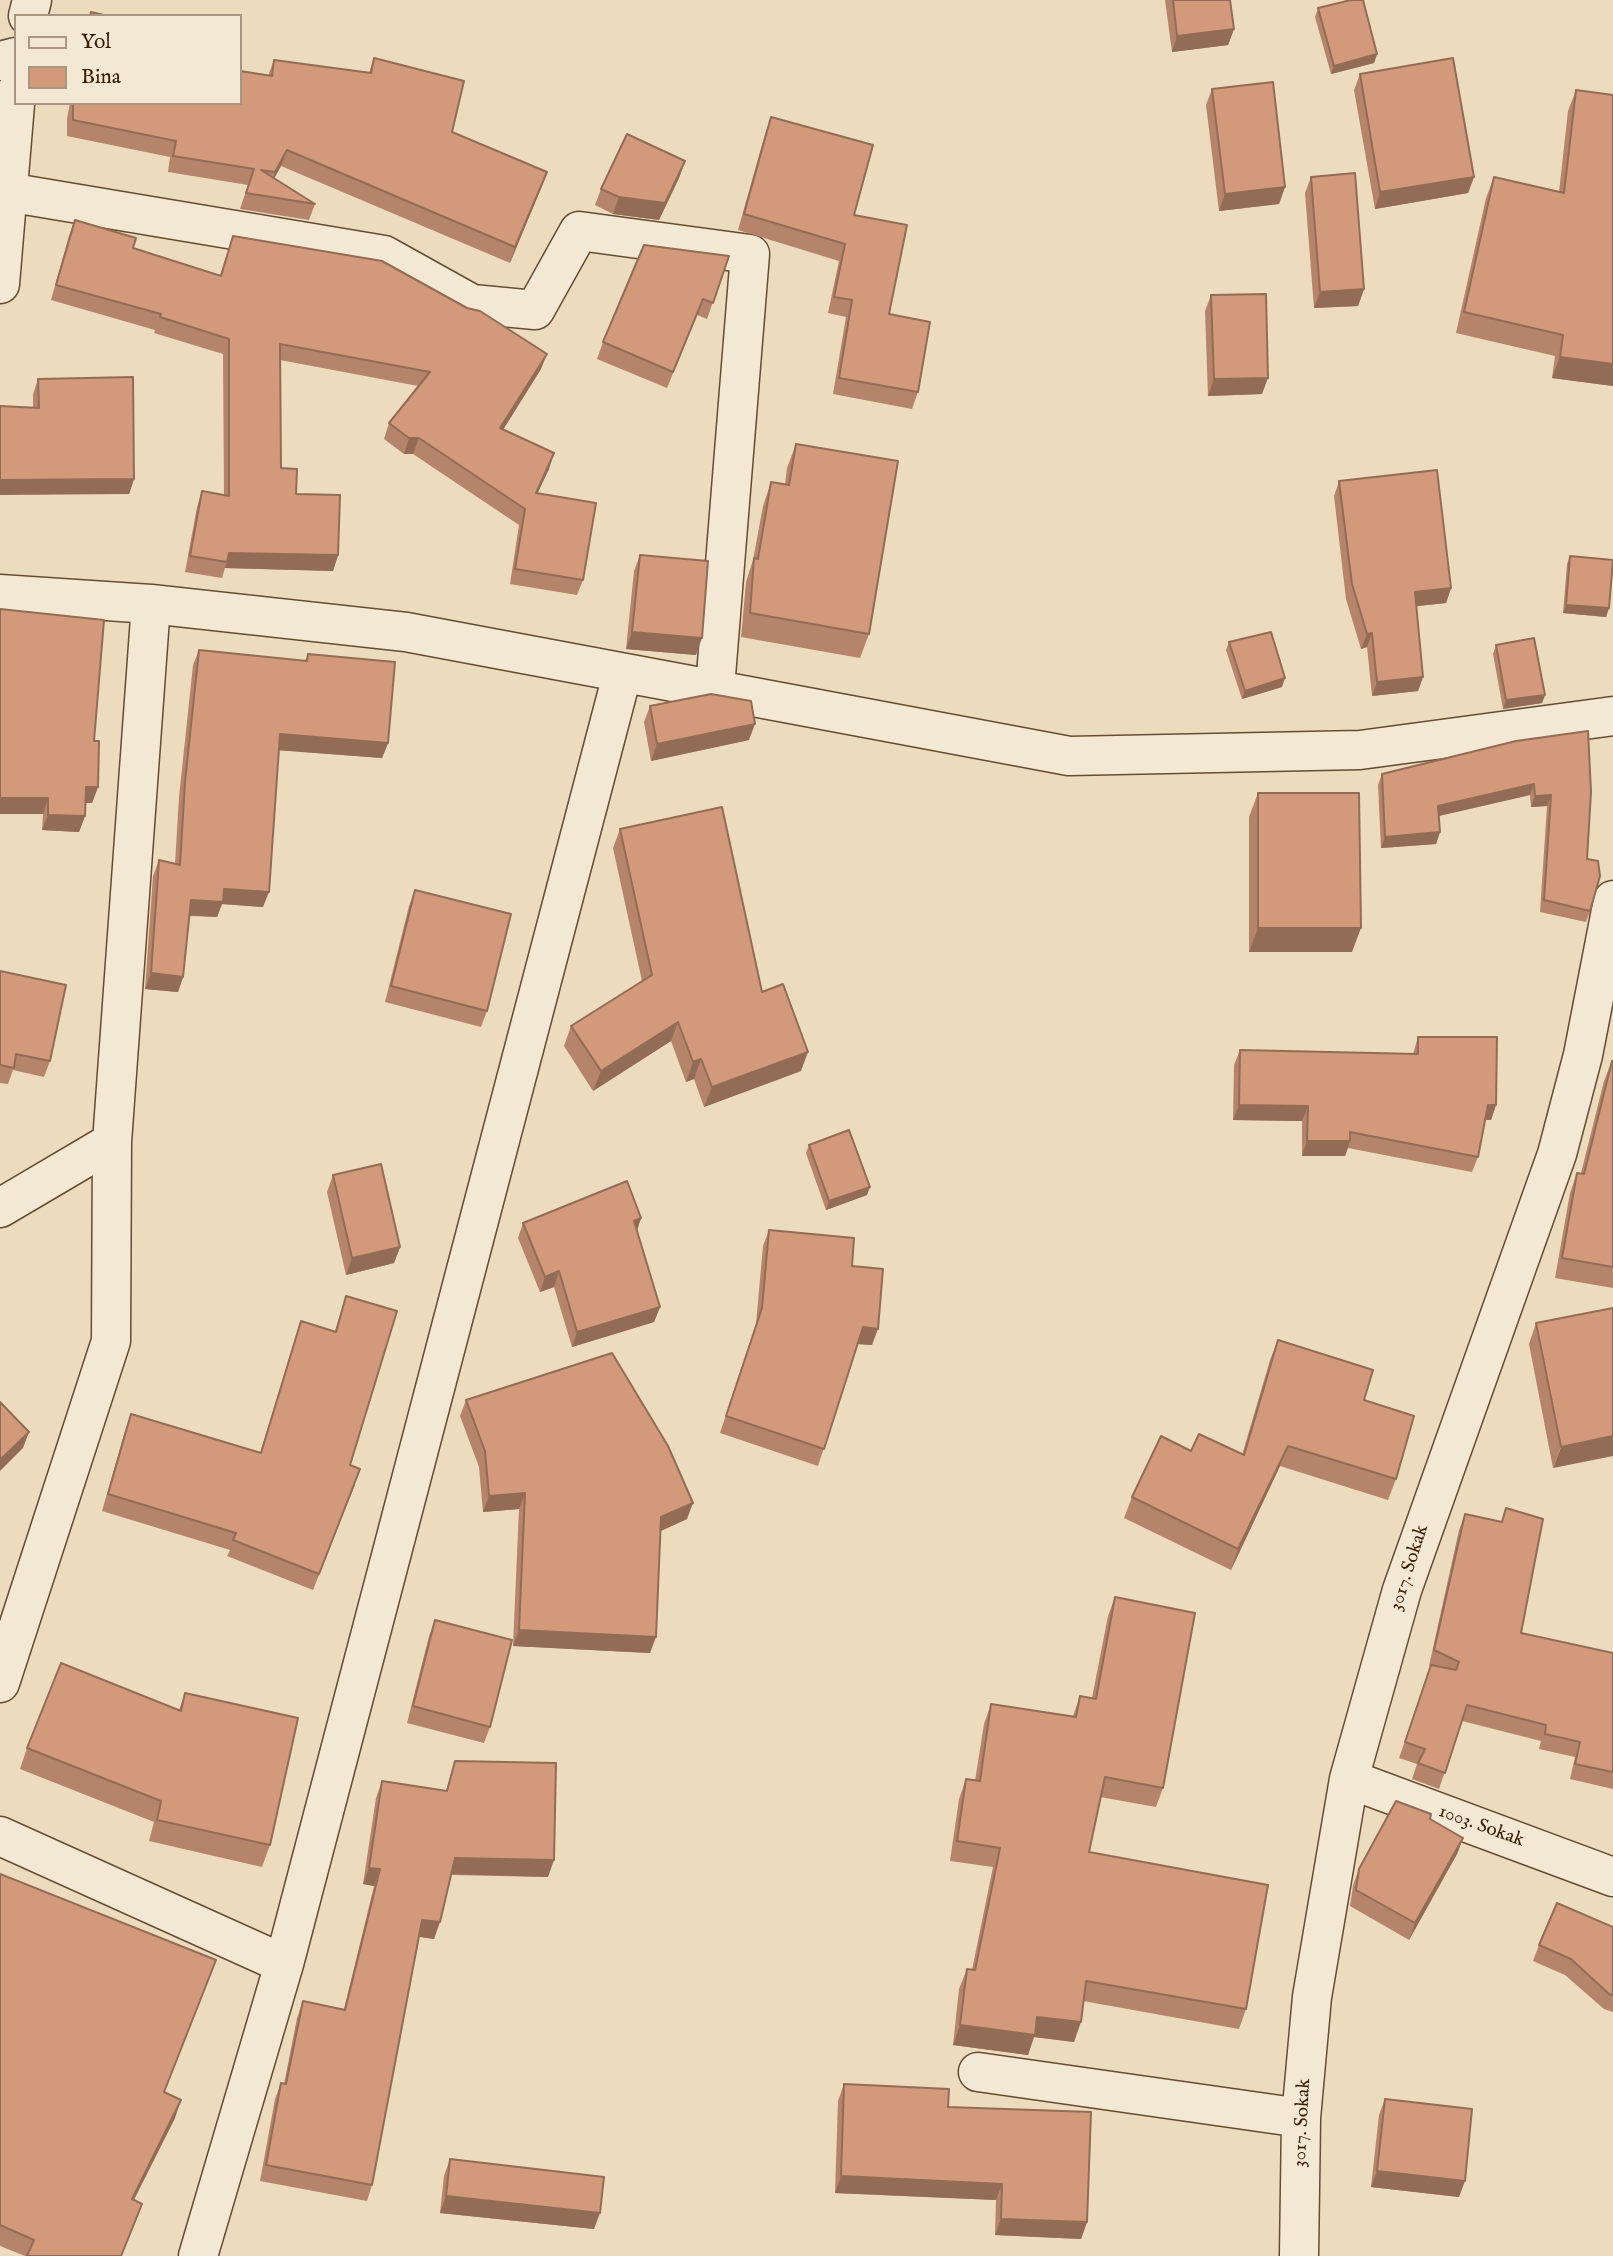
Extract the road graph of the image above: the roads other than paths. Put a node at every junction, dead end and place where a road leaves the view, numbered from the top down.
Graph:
1 (15, 105) edge
2 (7, 192) junction
3 (0, 284) edge
4 (0, 594) edge
5 (151, 604) junction
6 (622, 675) junction
7 (715, 688) junction
8 (1613, 716) edge
9 (1613, 900) edge
10 (112, 1142) junction
11 (0, 1208) edge
12 (0, 1683) edge
13 (1349, 1779) junction
14 (0, 1836) edge
15 (1613, 1877) edge
16 (284, 1965) junction
17 (978, 2072) dead end
18 (1301, 2118) junction
19 (198, 2256) edge
20 (1299, 2256) edge

1 - 2 street
2 - 3 street
2 - 7 street
4 - 5 street
5 - 6 street
5 - 10 street
6 - 7 street
6 - 16 street
7 - 8 street
9 - 13 street, 3017. Sokak
10 - 11 street
10 - 12 street
13 - 15 street, 1003. Sokak
13 - 18 street, 3017. Sokak
14 - 16 street
16 - 19 street
17 - 18 street
18 - 20 street, 3017. Sokak

